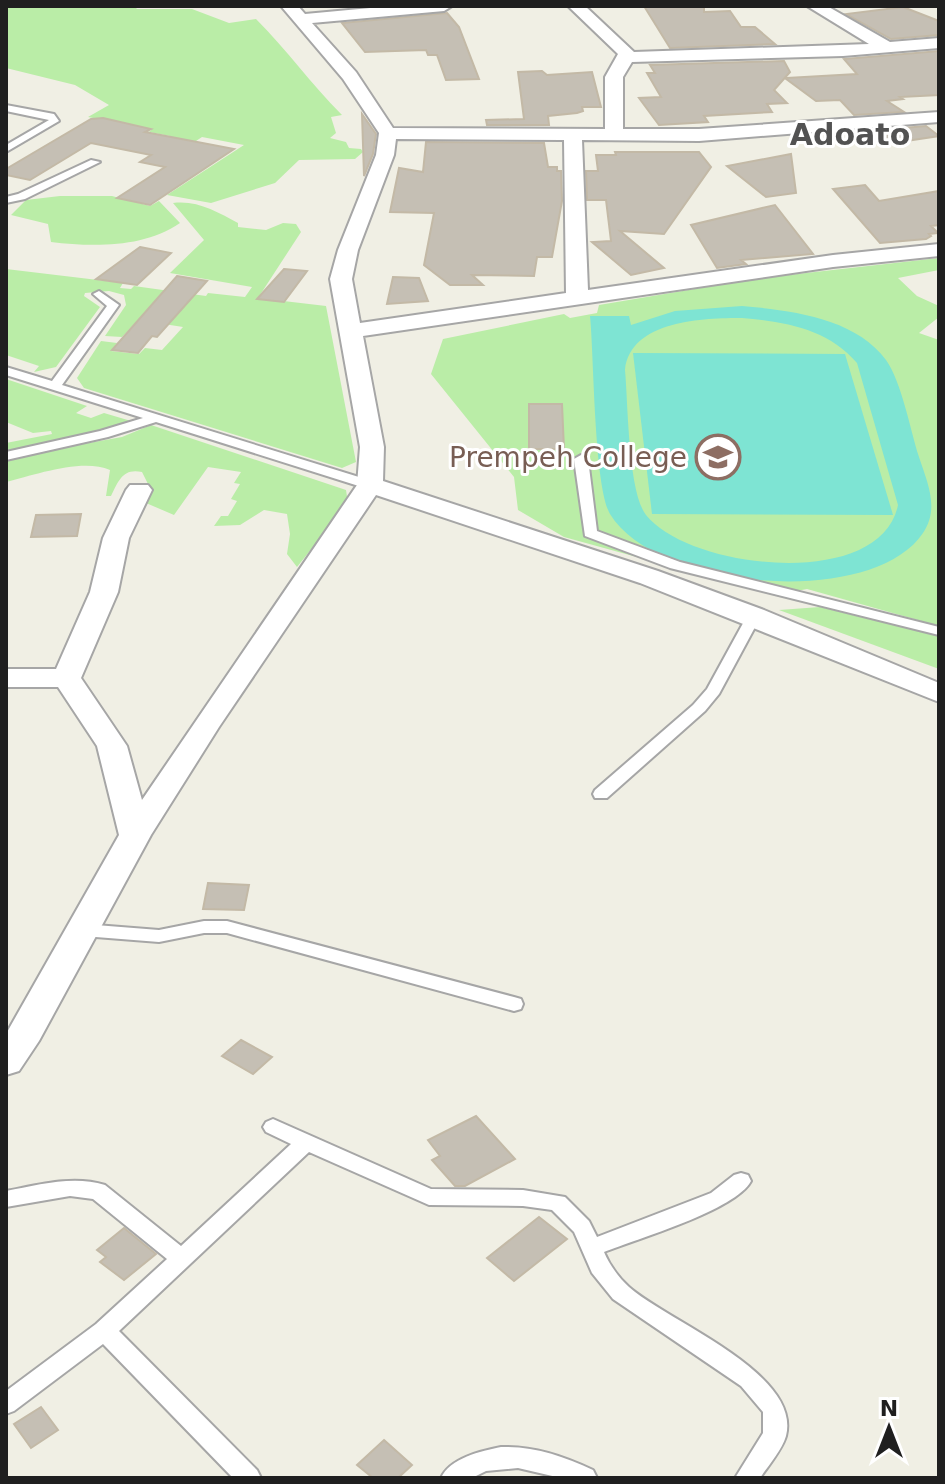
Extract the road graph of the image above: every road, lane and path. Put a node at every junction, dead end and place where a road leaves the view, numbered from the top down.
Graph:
1 (444, 6) edge
2 (576, 6) edge
3 (815, 6) edge
4 (296, 13) edge
5 (939, 43) edge
6 (888, 48) junction
7 (627, 57) junction
8 (6, 108) edge
9 (939, 117) edge
10 (388, 133) junction
11 (573, 135) junction
12 (614, 135) junction
13 (6, 149) edge
14 (95, 162) dead end
15 (6, 200) edge
16 (939, 250) edge
17 (99, 294) dead end
18 (577, 296) junction
19 (350, 331) junction
20 (6, 371) edge
21 (54, 387) junction
22 (154, 419) junction
23 (6, 456) edge
24 (581, 459) dead end
25 (370, 485) junction
26 (139, 490) dead end
27 (754, 616) junction
28 (939, 631) edge
29 (6, 678) edge
30 (67, 678) junction
31 (939, 693) edge
32 (601, 794) dead end
33 (135, 835) junction
34 (83, 930) junction
35 (514, 1004) dead end
36 (6, 1062) edge
37 (273, 1127) dead end
38 (305, 1143) junction
39 (741, 1181) dead end
40 (6, 1199) edge
41 (591, 1248) junction
42 (183, 1259) junction
43 (104, 1331) junction
44 (6, 1404) edge
45 (249, 1478) edge
46 (453, 1478) edge
47 (585, 1478) edge
48 (747, 1478) edge

1 - 4 street
2 - 7 street
3 - 6 street
4 - 10 street
5 - 6 street
6 - 7 street
7 - 12 street
8 - 13 lane
9 - 12 street
10 - 11 street
10 - 19 street
11 - 12 street
11 - 18 street
14 - 15 lane
16 - 18 street
17 - 21 lane
18 - 19 street
19 - 25 street
20 - 21 lane
21 - 22 lane
22 - 23 lane
22 - 25 lane
24 - 28 lane
25 - 27 street
25 - 33 street
26 - 30 street
27 - 31 street
27 - 32 lane
29 - 30 street
30 - 33 street
33 - 34 street
34 - 35 lane
34 - 36 street
37 - 38 lane
38 - 41 lane
38 - 42 lane
39 - 41 lane
40 - 42 lane
41 - 48 lane
42 - 43 lane
43 - 44 lane
43 - 45 lane
46 - 47 lane

